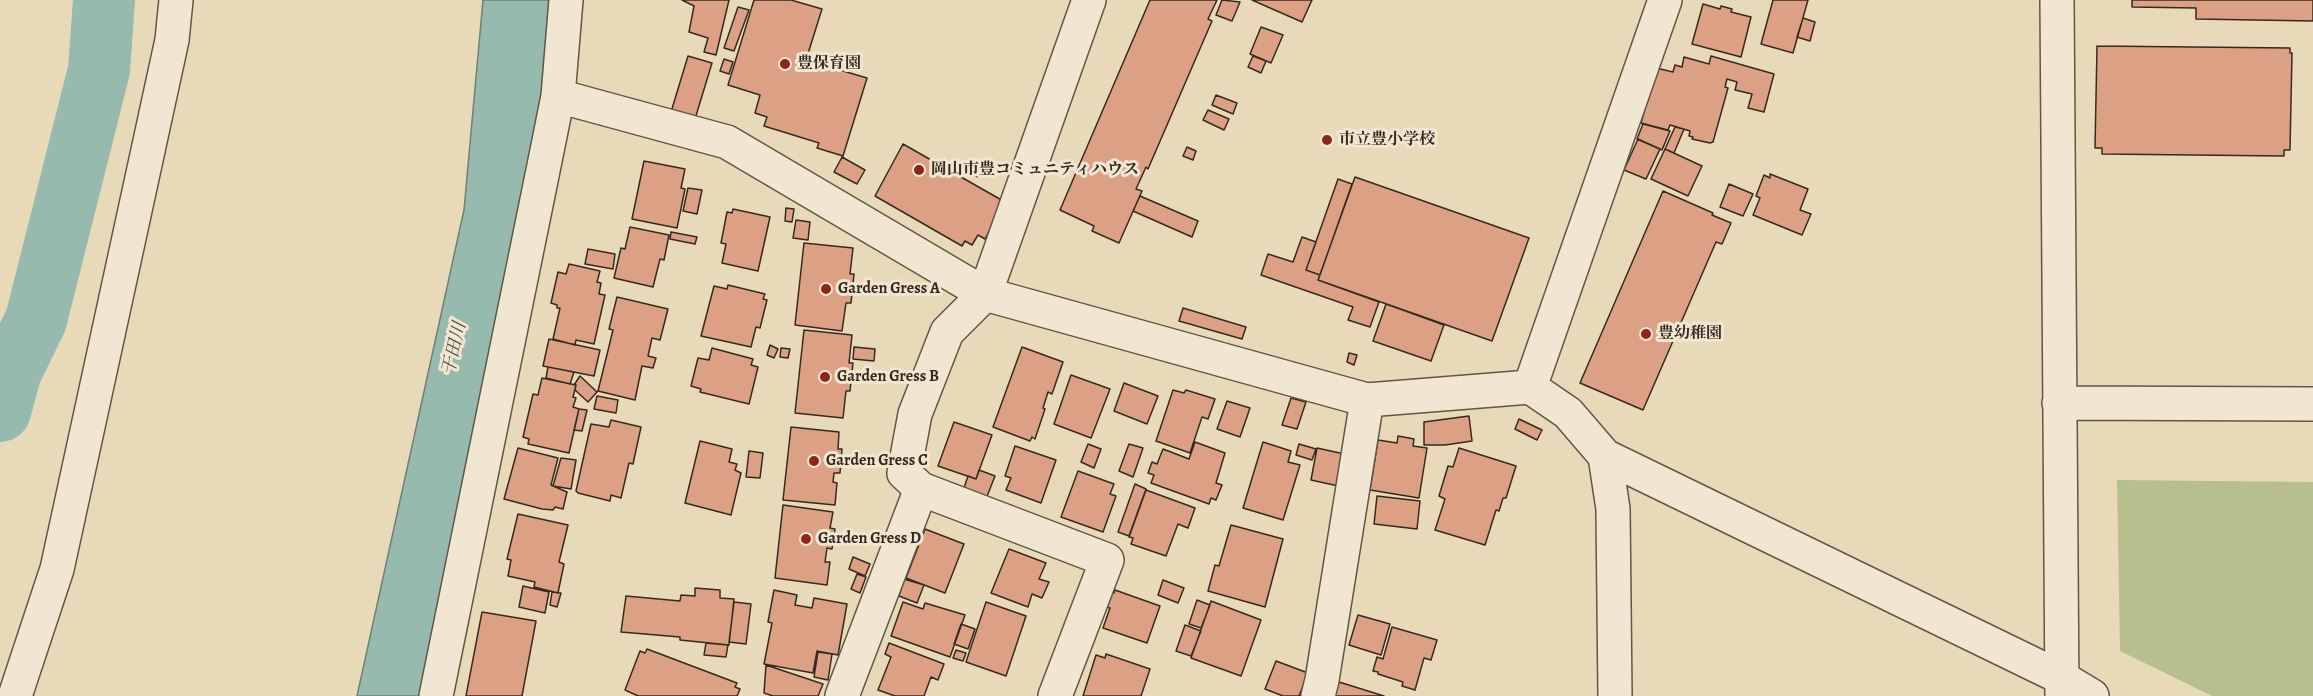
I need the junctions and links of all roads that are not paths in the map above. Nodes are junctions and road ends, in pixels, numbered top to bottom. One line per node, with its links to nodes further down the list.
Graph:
1 (176, 0): 15 (street)
2 (567, 0): 6 (street)
3 (1089, 0): 7 (street)
4 (1665, 0): 8 (street)
5 (2057, 0): 10 (street)
6 (558, 96): 7 (street); 16 (street)
7 (985, 294): 9 (street); 13 (street)
8 (1530, 387): 9 (street); 12 (street)
9 (1367, 400): 19 (street)
10 (2059, 403): 11 (street); 14 (street)
11 (2313, 404)
12 (1605, 456): 14 (street); 20 (street)
13 (921, 489): 17 (street); 18 (street)
14 (2062, 687): 21 (street)
15 (15, 696)
16 (436, 696)
17 (842, 696)
18 (1055, 696)
19 (1318, 696)
20 (1615, 696)
21 (2092, 696)

